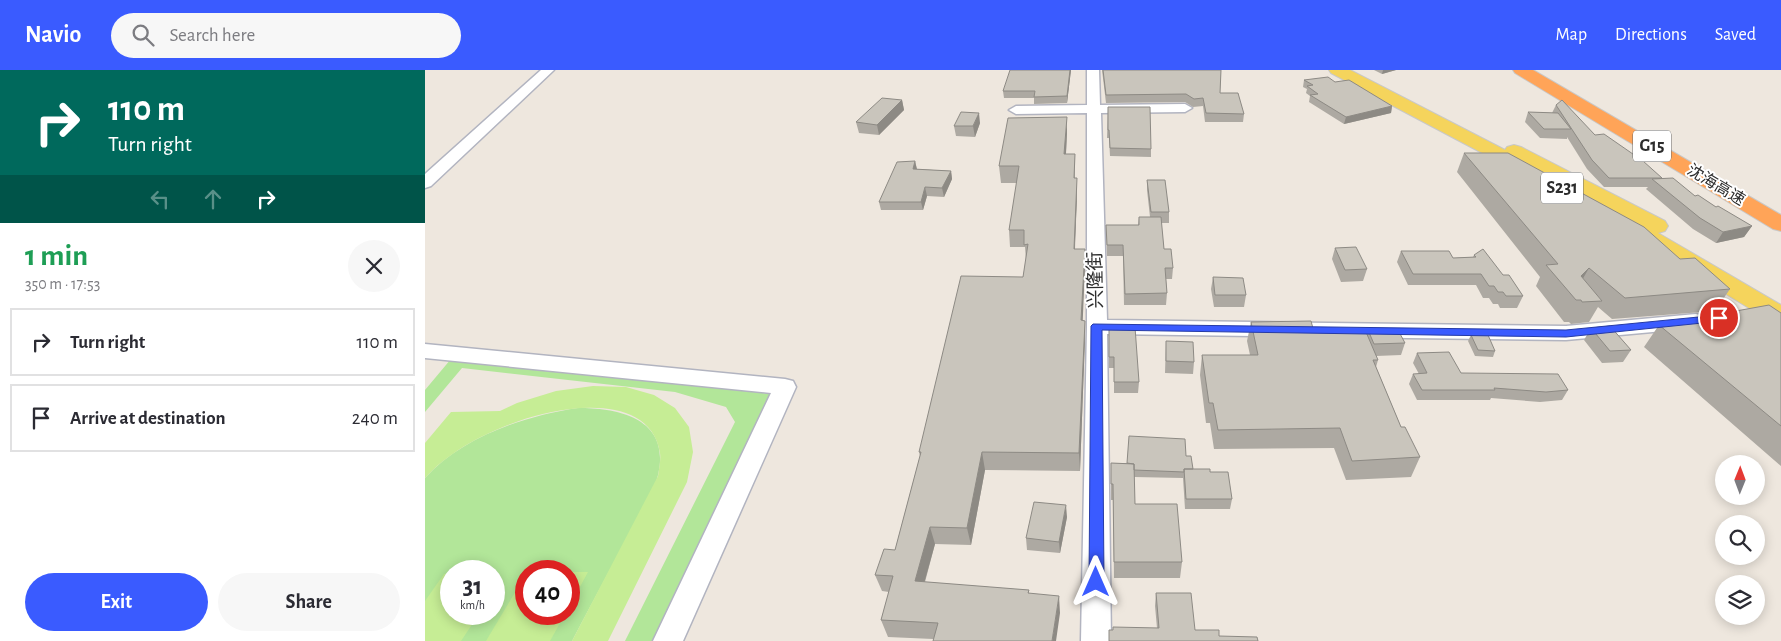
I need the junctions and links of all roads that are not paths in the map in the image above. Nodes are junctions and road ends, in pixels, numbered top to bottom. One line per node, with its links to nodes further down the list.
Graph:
1 (548, 70): 10 (street)
2 (1093, 70): 9 (street, 兴隆街)
3 (1337, 70): 13 (main road, S231)
4 (1355, 70): 13 (main road, S231)
5 (1521, 70): 12 (highway, 沈海高速 / G15)
6 (1545, 70): 11 (highway, 沈海高速 / G15)
7 (1185, 108): 9 (street)
8 (1016, 110): 9 (street)
9 (1094, 110): 16 (street, 兴隆街)
10 (425, 183)
11 (1781, 205)
12 (1781, 224)
13 (1779, 310): 14 (street)
14 (1747, 316)
15 (1719, 318): 16 (street)
16 (1097, 326): 19 (street, 兴隆街)
17 (425, 351): 18 (street)
18 (669, 641)
19 (1096, 641)

